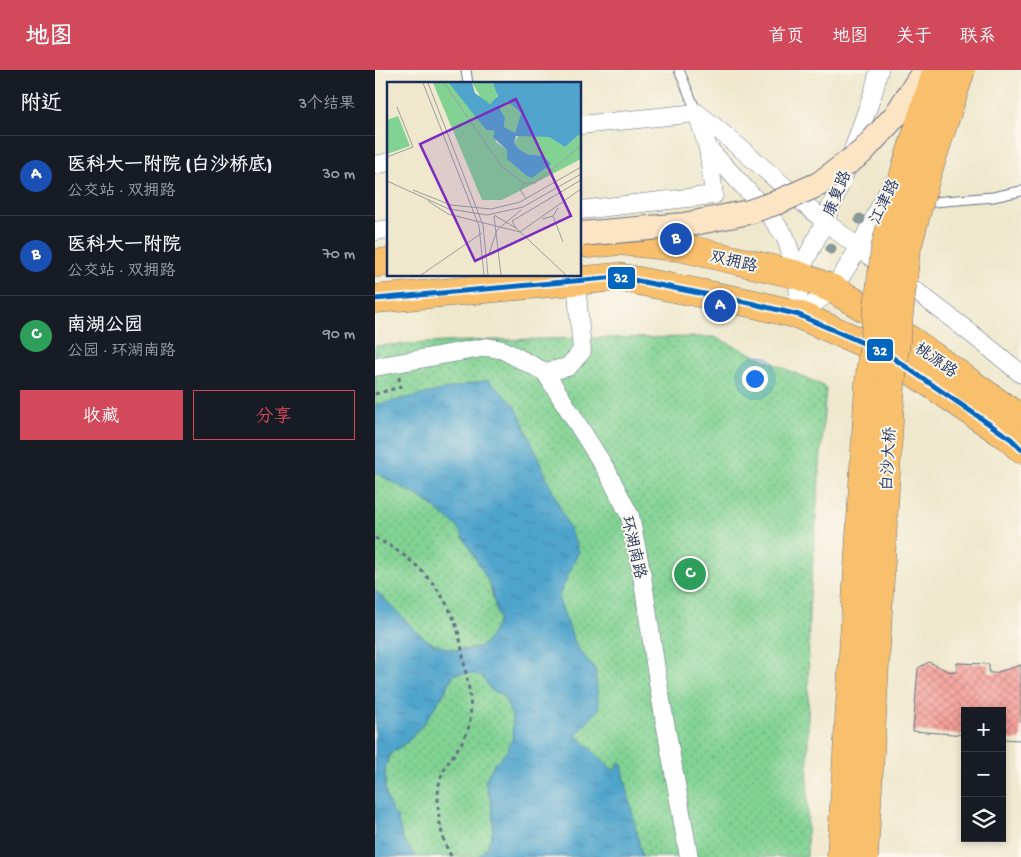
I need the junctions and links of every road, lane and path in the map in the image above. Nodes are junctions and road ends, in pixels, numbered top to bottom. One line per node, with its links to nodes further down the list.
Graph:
1 (679, 70): 7 (lane)
2 (879, 70): 14 (street, 康复路)
3 (925, 70): 15 (main road, bridge)
4 (937, 70): 34 (main road, 白沙大桥, bridge)
5 (945, 70): 11 (street, 江津路)
6 (961, 70): 35 (main road, 白沙大桥, bridge)
7 (697, 113): 8 (street); 9 (street); 14 (street)
8 (581, 125)
9 (708, 148): 12 (street); 19 (street)
10 (1021, 192): 11 (lane)
11 (882, 205): 18 (street, 江津路)
12 (581, 210)
13 (581, 217): 17 (street)
14 (825, 221): 18 (street); 19 (street, 康复路)
15 (581, 234)
16 (581, 245): 17 (main road, 双拥路)
17 (679, 248): 19 (main road, 双拥路)
18 (859, 248): 21 (street, 江津路); 27 (street)
19 (798, 275): 21 (main road, 桃源路); 23 (street, 康复路)
20 (575, 281): 22 (main road); 23 (main road); 26 (street)
21 (833, 289): 23 (street, 江津路); 29 (main road, 桃源路)
22 (375, 299)
23 (799, 315): 30 (main road, 桃源路)
24 (396, 363): 25 (street); 26 (street); 28 (path)
25 (375, 367)
26 (545, 372): 33 (street, 环湖南路)
27 (1021, 374)
28 (375, 394)
29 (1021, 419)
30 (1021, 449)
31 (375, 538): 32 (path)
32 (450, 855)
33 (689, 857)
34 (841, 857)
35 (864, 857)

